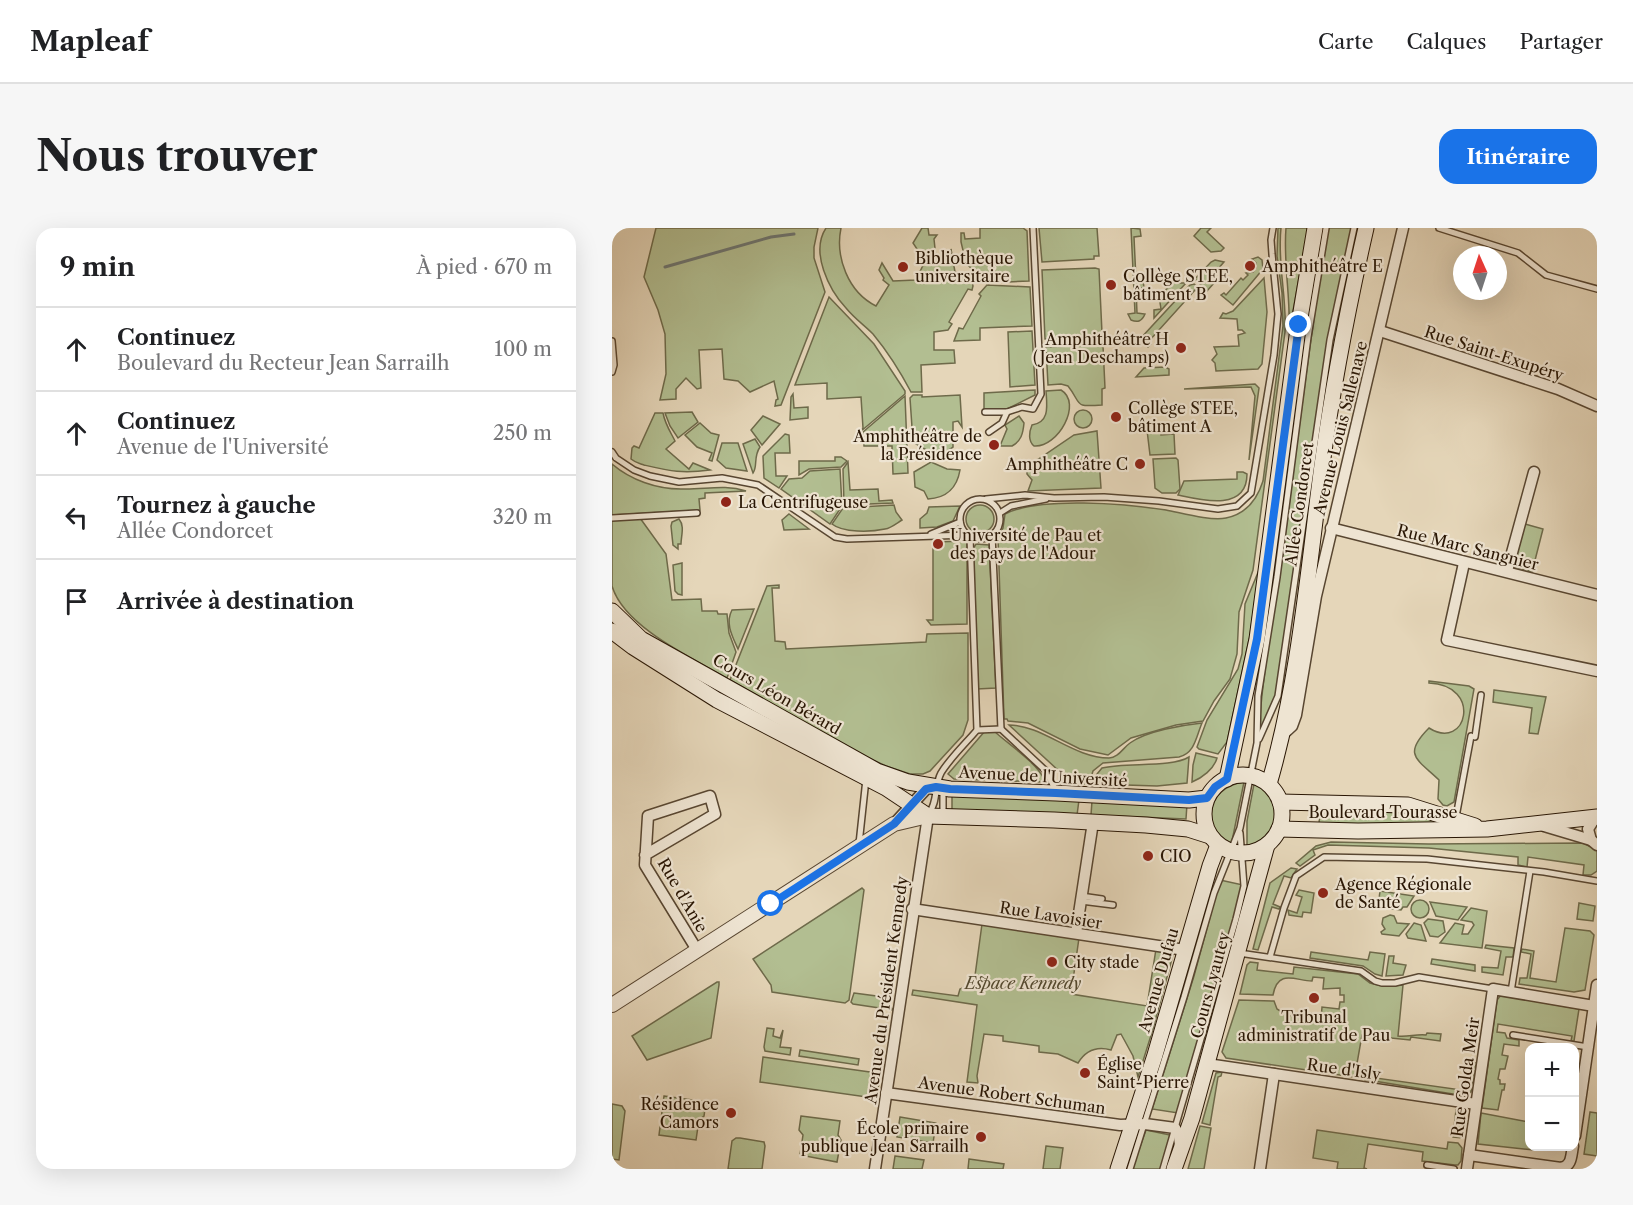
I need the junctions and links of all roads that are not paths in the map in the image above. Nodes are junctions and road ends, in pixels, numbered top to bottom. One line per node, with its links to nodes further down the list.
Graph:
1 (1033, 228): 15 (lane)
2 (1274, 228): 19 (lane)
3 (1315, 228): 42 (main road, Allée Condorcet)
4 (1326, 228): 39 (lane)
5 (1354, 228): 39 (lane)
6 (1366, 228): 38 (main road, Allée Condorcet)
7 (1403, 228): 10 (street, Avenue Louis Sallenave)
8 (1439, 228): 9 (lane)
9 (1597, 289)
10 (1380, 331): 13 (street, Rue Saint-Exupéry); 25 (street, Avenue Louis Sallenave)
11 (612, 341): 12 (lane)
12 (612, 372)
13 (1597, 406)
14 (985, 412): 15 (lane)
15 (1007, 412): 16 (lane)
16 (989, 432)
17 (612, 452): 26 (lane)
18 (1534, 472): 30 (street)
19 (1054, 498): 20 (lane); 22 (lane)
20 (987, 500): 22 (lane); 24 (lane)
21 (697, 513): 23 (lane)
22 (1000, 513): 27 (lane)
23 (612, 518)
24 (960, 522): 26 (lane); 28 (lane)
25 (1331, 528): 29 (street, Rue Marc Sangnier); 38 (street, Avenue Louis Sallenave)
26 (927, 535): 28 (lane)
27 (992, 535): 28 (lane); 37 (lane)
28 (969, 536): 36 (lane)
29 (1464, 562): 30 (street, Rue Marc Sangnier); 34 (street)
30 (1508, 571): 31 (street, Rue Marc Sangnier)
31 (1597, 595)
32 (612, 611): 44 (main road, Cours Léon Bérard)
33 (612, 631): 41 (main road, Cours Léon Bérard)
34 (1597, 672)
35 (1481, 694): 52 (lane)
36 (977, 729): 37 (lane); 44 (lane)
37 (1001, 729): 45 (lane)
38 (1281, 736): 43 (main road, Allée Condorcet)
39 (1257, 743): 40 (lane)
40 (1251, 776): 42 (main road); 43 (main road); 61 (lane)
41 (866, 777): 48 (main road, Cours Léon Bérard); 60 (lane)
42 (1227, 779): 46 (main road)
43 (1269, 784): 47 (main road)
44 (936, 787): 45 (main road, Avenue de l'Université); 48 (street, Avenue de l'Université); 49 (lane); 49 (lane)
45 (1056, 793): 46 (main road, Avenue de l'Université); 51 (main road)
46 (1207, 798): 61 (main road)
47 (1280, 802): 52 (main road, Boulevard Tourasse); 56 (main road)
48 (911, 806): 49 (main road, Cours Léon Bérard); 54 (street, Avenue de l'Université)
49 (935, 816): 51 (main road); 54 (street); 68 (street, Avenue du Président Kennedy)
50 (1596, 818): 55 (main road, Boulevard Tourasse); 58 (street)
51 (1054, 820): 53 (main road)
52 (1456, 820): 57 (main road, Boulevard Tourasse)
53 (1092, 822): 61 (main road); 65 (street)
54 (894, 824): 60 (street)
55 (1539, 825): 57 (main road, Boulevard Tourasse); 58 (street)
56 (1279, 829): 57 (main road, Boulevard Tourasse); 59 (main road)
57 (1487, 830)
58 (1594, 843)
59 (1267, 845): 61 (main road); 72 (main road, Cours Lyautey)
60 (858, 847): 70 (street)
61 (1225, 847): 71 (main road, Avenue Dufau); 86 (lane); 87 (lane)
62 (645, 855): 62 (street, Rue d'Anie); 70 (street, Rue d'Anie)
63 (1530, 871): 64 (lane); 73 (lane); 76 (lane)
64 (1597, 881)
65 (1081, 898): 66 (lane); 67 (lane); 69 (street)
66 (1102, 899)
67 (1113, 905)
68 (912, 909): 69 (street, Rue Lavoisier); 83 (street, Avenue du Président Kennedy)
69 (1076, 933): 71 (street, Rue Lavoisier)
70 (697, 950): 77 (street)
71 (1185, 950): 86 (main road, Avenue Dufau)
72 (1238, 952): 73 (lane); 81 (main road, Cours Lyautey)
73 (1270, 957): 75 (lane)
74 (1597, 985): 78 (street)
75 (1493, 989): 76 (street); 84 (street, Rue Golda Meir)
76 (1511, 992): 78 (street)
77 (612, 1005)
78 (1594, 1005): 80 (street)
79 (1513, 1035): 80 (lane)
80 (1588, 1047): 85 (street)
81 (1207, 1064): 82 (street, Rue d'Isly); 89 (main road, Cours Lyautey)
82 (1274, 1074): 84 (street, Rue d'Isly); 97 (street)
83 (886, 1093): 86 (street, Avenue Robert Schuman); 92 (street, Avenue du Président Kennedy)
84 (1476, 1104): 90 (street, Rue Golda Meir)
85 (1579, 1105)
86 (1139, 1124): 87 (street); 93 (main road, Avenue Dufau); 94 (lane)
87 (1175, 1128): 89 (street); 95 (lane)
88 (1572, 1151): 90 (street)
89 (1180, 1152): 96 (main road, Cours Lyautey)
90 (1469, 1155): 99 (street, Rue Golda Meir)
91 (1427, 1165): 98 (lane)
92 (875, 1169)
93 (1118, 1169)
94 (1130, 1169)
95 (1163, 1169)
96 (1174, 1169)
97 (1260, 1169)
98 (1454, 1169)
99 (1467, 1169)

